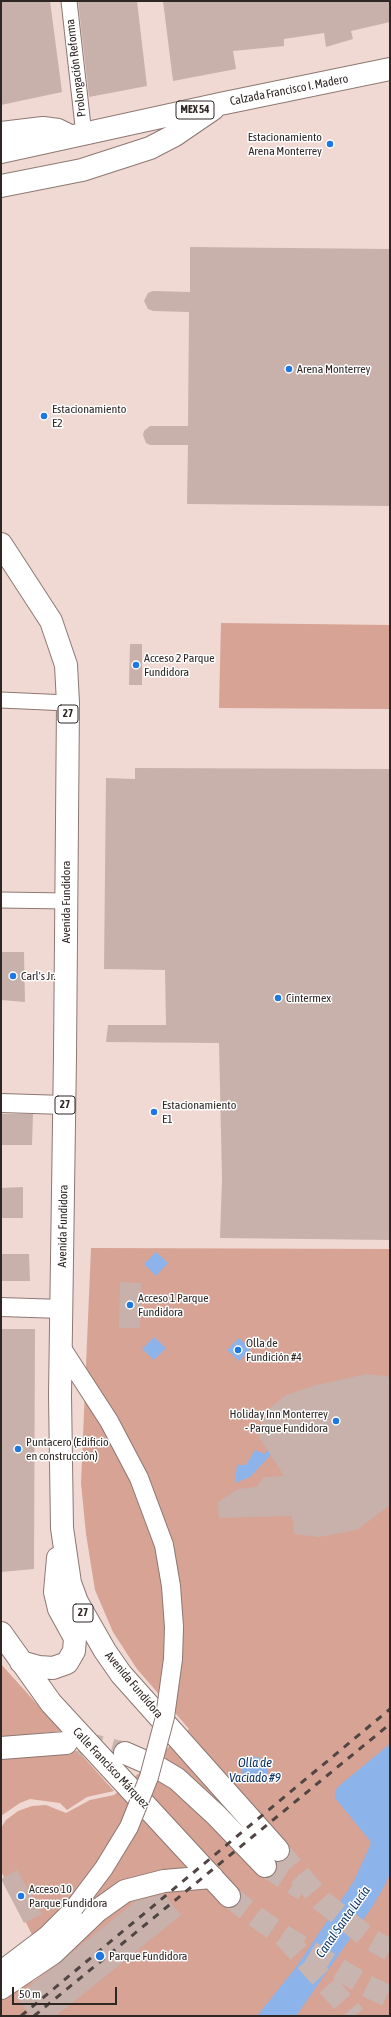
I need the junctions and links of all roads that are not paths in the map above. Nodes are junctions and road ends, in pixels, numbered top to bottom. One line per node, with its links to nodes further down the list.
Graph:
1 (68, 1): 5 (street, Prolongación Reforma)
2 (390, 69): 3 (main road, Calzada Francisco I. Madero / MEX 54)
3 (220, 104): 5 (main road, Calzada Francisco I. Madero / MEX 54); 7 (main road)
4 (1, 133): 5 (main road)
5 (79, 136): 6 (main road, Calzada Francisco I. Madero / MEX 54)
6 (1, 152)
7 (1, 186)
8 (1, 544): 10 (main road, Avenida Fundidora / 27)
9 (1, 700): 10 (street)
10 (68, 703): 12 (main road, Avenida Fundidora / 27)
11 (1, 900): 12 (street)
12 (66, 901): 14 (main road, Avenida Fundidora / 27)
13 (1, 1103): 14 (street)
14 (65, 1105): 16 (main road, Avenida Fundidora / 27)
15 (1, 1307): 16 (street)
16 (62, 1309): 17 (main road, Avenida Fundidora / 27)
17 (61, 1347): 18 (main road, Avenida Fundidora / 27); 28 (street, bridge)
18 (62, 1528): 21 (main road); 25 (main road, Avenida Fundidora / 27)
19 (1, 1633): 21 (main road, Calle Francisco Márquez)
20 (1, 1651): 22 (street)
21 (20, 1662): 22 (main road, Calle Francisco Márquez)
22 (51, 1703): 26 (main road, Calle Francisco Márquez)
23 (66, 1743): 24 (main road)
24 (1, 1748)
25 (125, 1753)
26 (212, 1877): 27 (main road, Calle Francisco Márquez); 29 (main road)
27 (229, 1896)
28 (1, 1970)
29 (1, 1988)

